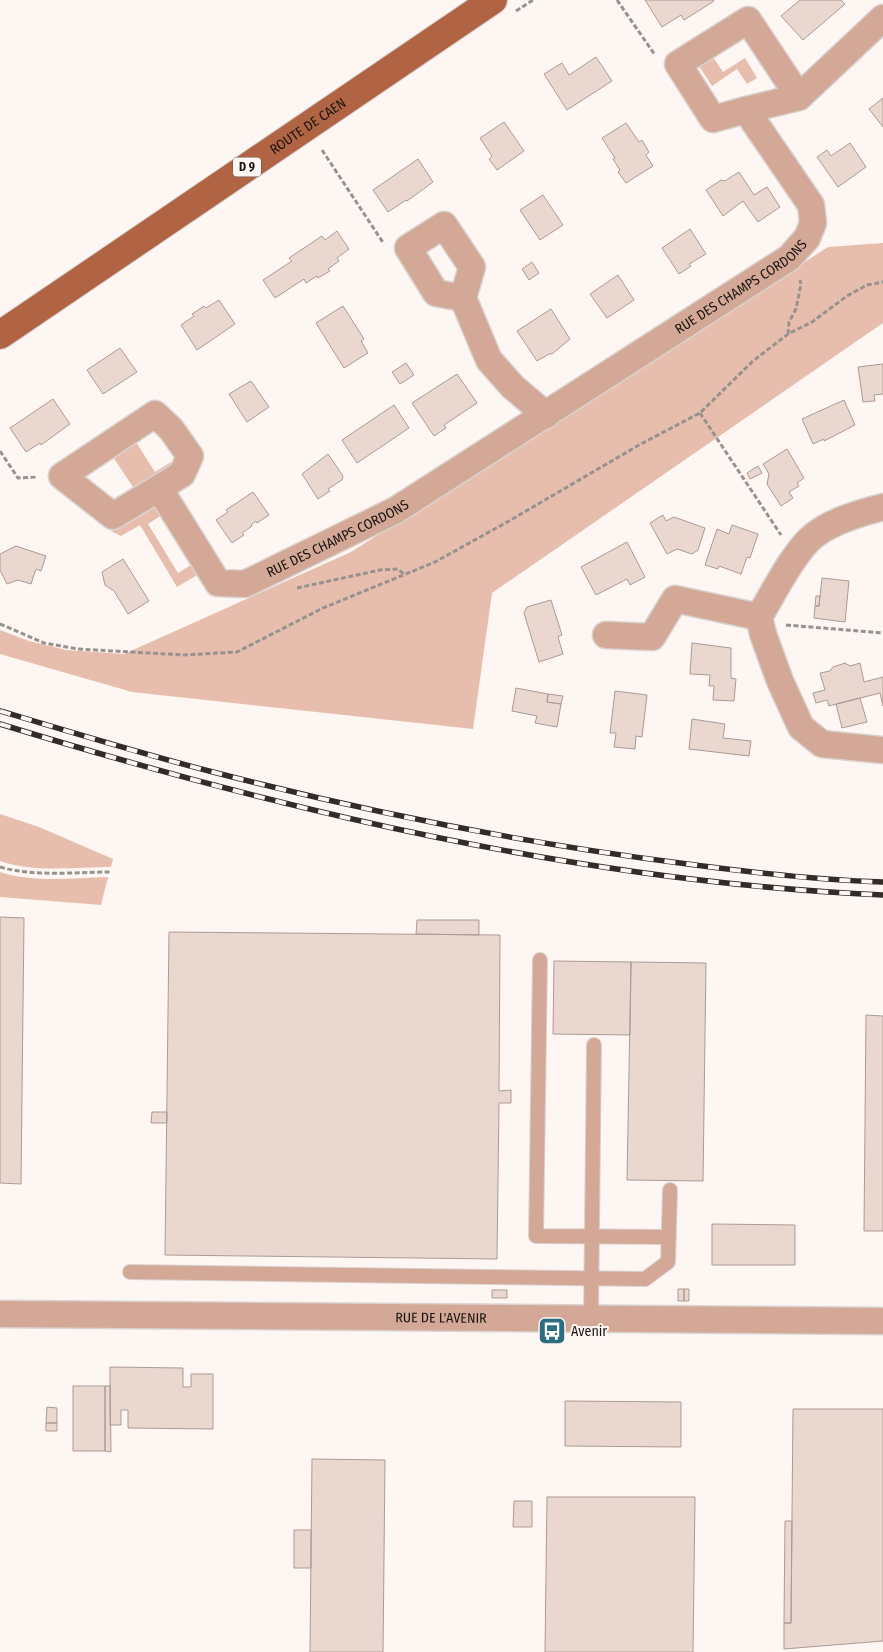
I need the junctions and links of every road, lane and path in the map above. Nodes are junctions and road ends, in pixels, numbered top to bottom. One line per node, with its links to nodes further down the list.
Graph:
1 (493, 0): 13 (main road, ROUTE DE CAEN / D 9)
2 (617, 0): 4 (path)
3 (883, 18): 5 (street)
4 (658, 59)
5 (799, 97): 6 (street); 6 (street)
6 (746, 110): 9 (street, RUE DES CHAMPS CORDONS)
7 (322, 150): 8 (path)
8 (408, 248): 11 (street); 11 (street)
9 (789, 258): 12 (path); 15 (street, RUE DES CHAMPS CORDONS)
10 (883, 282): 12 (path)
11 (463, 298): 15 (street)
12 (788, 334): 14 (path)
13 (0, 335)
14 (700, 413): 20 (path); 21 (path)
15 (546, 415): 18 (street, RUE DES CHAMPS CORDONS)
16 (0, 451): 17 (path)
17 (18, 478)
18 (159, 488): 18 (street)
19 (883, 506): 20 (street)
20 (810, 539): 23 (street)
21 (404, 574): 22 (path); 24 (path)
22 (297, 588)
23 (760, 617): 25 (path); 26 (street); 27 (street)
24 (0, 624)
25 (883, 633)
26 (606, 635)
27 (883, 750)
28 (0, 867): 29 (path)
29 (110, 872)
30 (540, 960): 33 (lane)
31 (594, 1046): 33 (lane)
32 (670, 1190): 34 (lane)
33 (592, 1237): 34 (lane); 36 (lane)
34 (669, 1237): 36 (lane)
35 (130, 1272): 36 (lane)
36 (592, 1279): 38 (lane)
37 (0, 1314): 38 (street, RUE DE L'AVENIR)
38 (591, 1318): 39 (street, RUE DE L'AVENIR)
39 (883, 1321)

